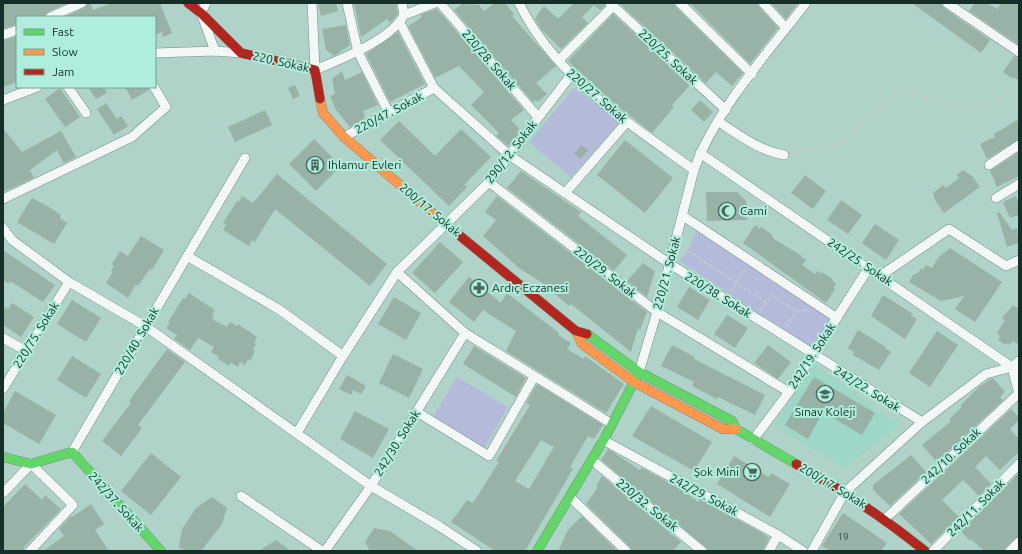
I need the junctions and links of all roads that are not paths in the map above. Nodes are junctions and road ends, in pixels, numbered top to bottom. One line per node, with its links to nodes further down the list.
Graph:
1 (82, 3): 16 (street)
2 (188, 3): 15 (street)
3 (206, 3): 15 (street)
4 (312, 3): 27 (street)
5 (347, 3): 22 (street)
6 (402, 3): 17 (street, 220/38. Sokak)
7 (435, 3): 17 (street, 220. Sokak)
8 (440, 3): 38 (street, 220/28. Sokak)
9 (519, 3): 26 (street, 220/27. Sokak)
10 (680, 3): 28 (street)
11 (763, 3): 18 (street)
12 (806, 3): 18 (street, 220/21. Sokak)
13 (947, 3): 23 (street)
14 (612, 5): 26 (street); 35 (street, 220/25. Sokak)
15 (201, 13): 21 (street); 25 (street)
16 (52, 16)
17 (402, 19): 22 (street, 220. Sokak); 33 (street, 220/38. Sokak)
18 (786, 28): 28 (street, 220/21. Sokak)
19 (16, 30): 20 (street)
20 (3, 35)
21 (215, 51): 24 (street, 220. Sokak); 25 (street, 220. Sokak)
22 (358, 52): 27 (street, 220. Sokak); 37 (street)
23 (1019, 52)
24 (156, 53)
25 (241, 53): 27 (street, 220. Sokak)
26 (559, 60): 29 (street, 220/27. Sokak)
27 (315, 70): 41 (street, 200/17. Sokak)
28 (752, 74): 35 (street, 220/21. Sokak)
29 (571, 75): 38 (street, 290/12. Sokak); 39 (street, 220/27. Sokak)
30 (34, 88): 34 (street)
31 (69, 88): 36 (street)
32 (155, 88): 53 (street)
33 (434, 88): 37 (street, 220/47. Sokak); 44 (street, 220/38. Sokak)
34 (3, 100)
35 (726, 110): 40 (street, 220/21. Sokak)
36 (86, 112)
37 (389, 113): 41 (street, 220/47. Sokak)
38 (538, 117): 44 (street, 290/12. Sokak)
39 (627, 122): 48 (street, 220/27. Sokak); 51 (street)
40 (719, 122): 43 (street, 220/21. Sokak); 45 (street)
41 (344, 137): 55 (street, 200/17. Sokak)
42 (1019, 145): 47 (street)
43 (700, 153): 48 (street, 220/21. Sokak); 60 (street, 242/25. Sokak)
44 (509, 155): 49 (street, 290/12. Sokak); 51 (street, 220/38. Sokak)
45 (784, 156)
46 (245, 158): 57 (street, 220/40. Sokak)
47 (989, 165)
48 (694, 170): 54 (street, 220/21. Sokak)
49 (489, 182): 55 (street, 290/12. Sokak); 64 (street, 220/29. Sokak)
50 (1019, 184): 52 (street)
51 (565, 193): 59 (street, 220/38. Sokak)
52 (996, 198)
53 (3, 199)
54 (683, 216): 59 (street, 220/21. Sokak); 65 (street)
55 (447, 225): 61 (street, 290/12. Sokak); 67 (street, 200/17. Sokak)
56 (3, 228): 63 (street)
57 (187, 256): 66 (street, 220/40. Sokak); 72 (street)
58 (1019, 260): 62 (street)
59 (670, 264): 64 (street, 220/21. Sokak); 71 (street, 220/38. Sokak)
60 (868, 269): 62 (street, 242/25. Sokak); 65 (street, 242/19. Sokak)
61 (398, 272): 68 (street); 72 (street, 290/12. Sokak)
62 (880, 276): 73 (street, 242/25. Sokak)
63 (69, 282): 66 (street); 70 (street, 220/75. Sokak)
64 (657, 312): 74 (street, 220/21. Sokak); 79 (street, 220/29. Sokak)
65 (837, 318): 71 (street, 242/19. Sokak)
66 (145, 326): 85 (street); 88 (street, 220/40. Sokak)
67 (576, 331): 74 (street, 200/17. Sokak); 77 (street, 200/17. Sokak)
68 (465, 333): 75 (street); 81 (street, 242/30. Sokak)
69 (3, 338): 70 (street)
70 (26, 351): 76 (street, 220/75. Sokak)
71 (813, 355): 79 (street, 242/19. Sokak); 82 (street, 242/22. Sokak)
72 (343, 356): 85 (street, 290/12. Sokak)
73 (1017, 367): 80 (street); 82 (street)
74 (639, 372): 77 (street, 220/21. Sokak); 84 (street, 200/17. Sokak)
75 (534, 377): 81 (street); 83 (street)
76 (6, 379): 78 (street, 220/75. Sokak)
77 (634, 382): 83 (street, 220/21. Sokak); 84 (street, 200/17. Sokak)
78 (3, 389)
79 (789, 392): 87 (street, 242/19. Sokak)
80 (1019, 394): 98 (street, 242/10. Sokak)
81 (417, 412): 93 (street, 242/30. Sokak)
82 (922, 422): 94 (street)
83 (612, 424): 86 (street, 220/21. Sokak)
84 (736, 429): 87 (street, 200/17. Sokak)
85 (297, 433): 93 (street)
86 (603, 440): 90 (street, 220/21. Sokak); 99 (street, 242/29. Sokak)
87 (753, 440): 94 (street, 200/17. Sokak)
88 (72, 452): 91 (street); 102 (street, 242/37. Sokak)
89 (3, 457): 91 (street)
90 (592, 460): 97 (street, 220/21. Sokak); 107 (street, 220/32. Sokak)
91 (31, 464): 95 (street); 101 (street)
92 (1019, 464): 112 (street, 242/11. Sokak)
93 (370, 486): 103 (street, 242/30. Sokak); 104 (street)
94 (845, 492): 98 (street, 200/17. Sokak); 110 (street)
95 (3, 493)
96 (241, 496): 103 (street)
97 (570, 497): 105 (street, 220/21. Sokak); 106 (street)
98 (885, 519): 111 (street, 200/17. Sokak)
99 (778, 535): 108 (street); 109 (street, 242/29. Sokak)
100 (1019, 542): 113 (street)
101 (36, 549)
102 (161, 551)
103 (324, 551)
104 (477, 551)
105 (537, 551)
106 (626, 551)
107 (702, 551)
108 (769, 551)
109 (803, 551)
110 (812, 551)
111 (925, 551)
112 (933, 551)
113 (1010, 551)

